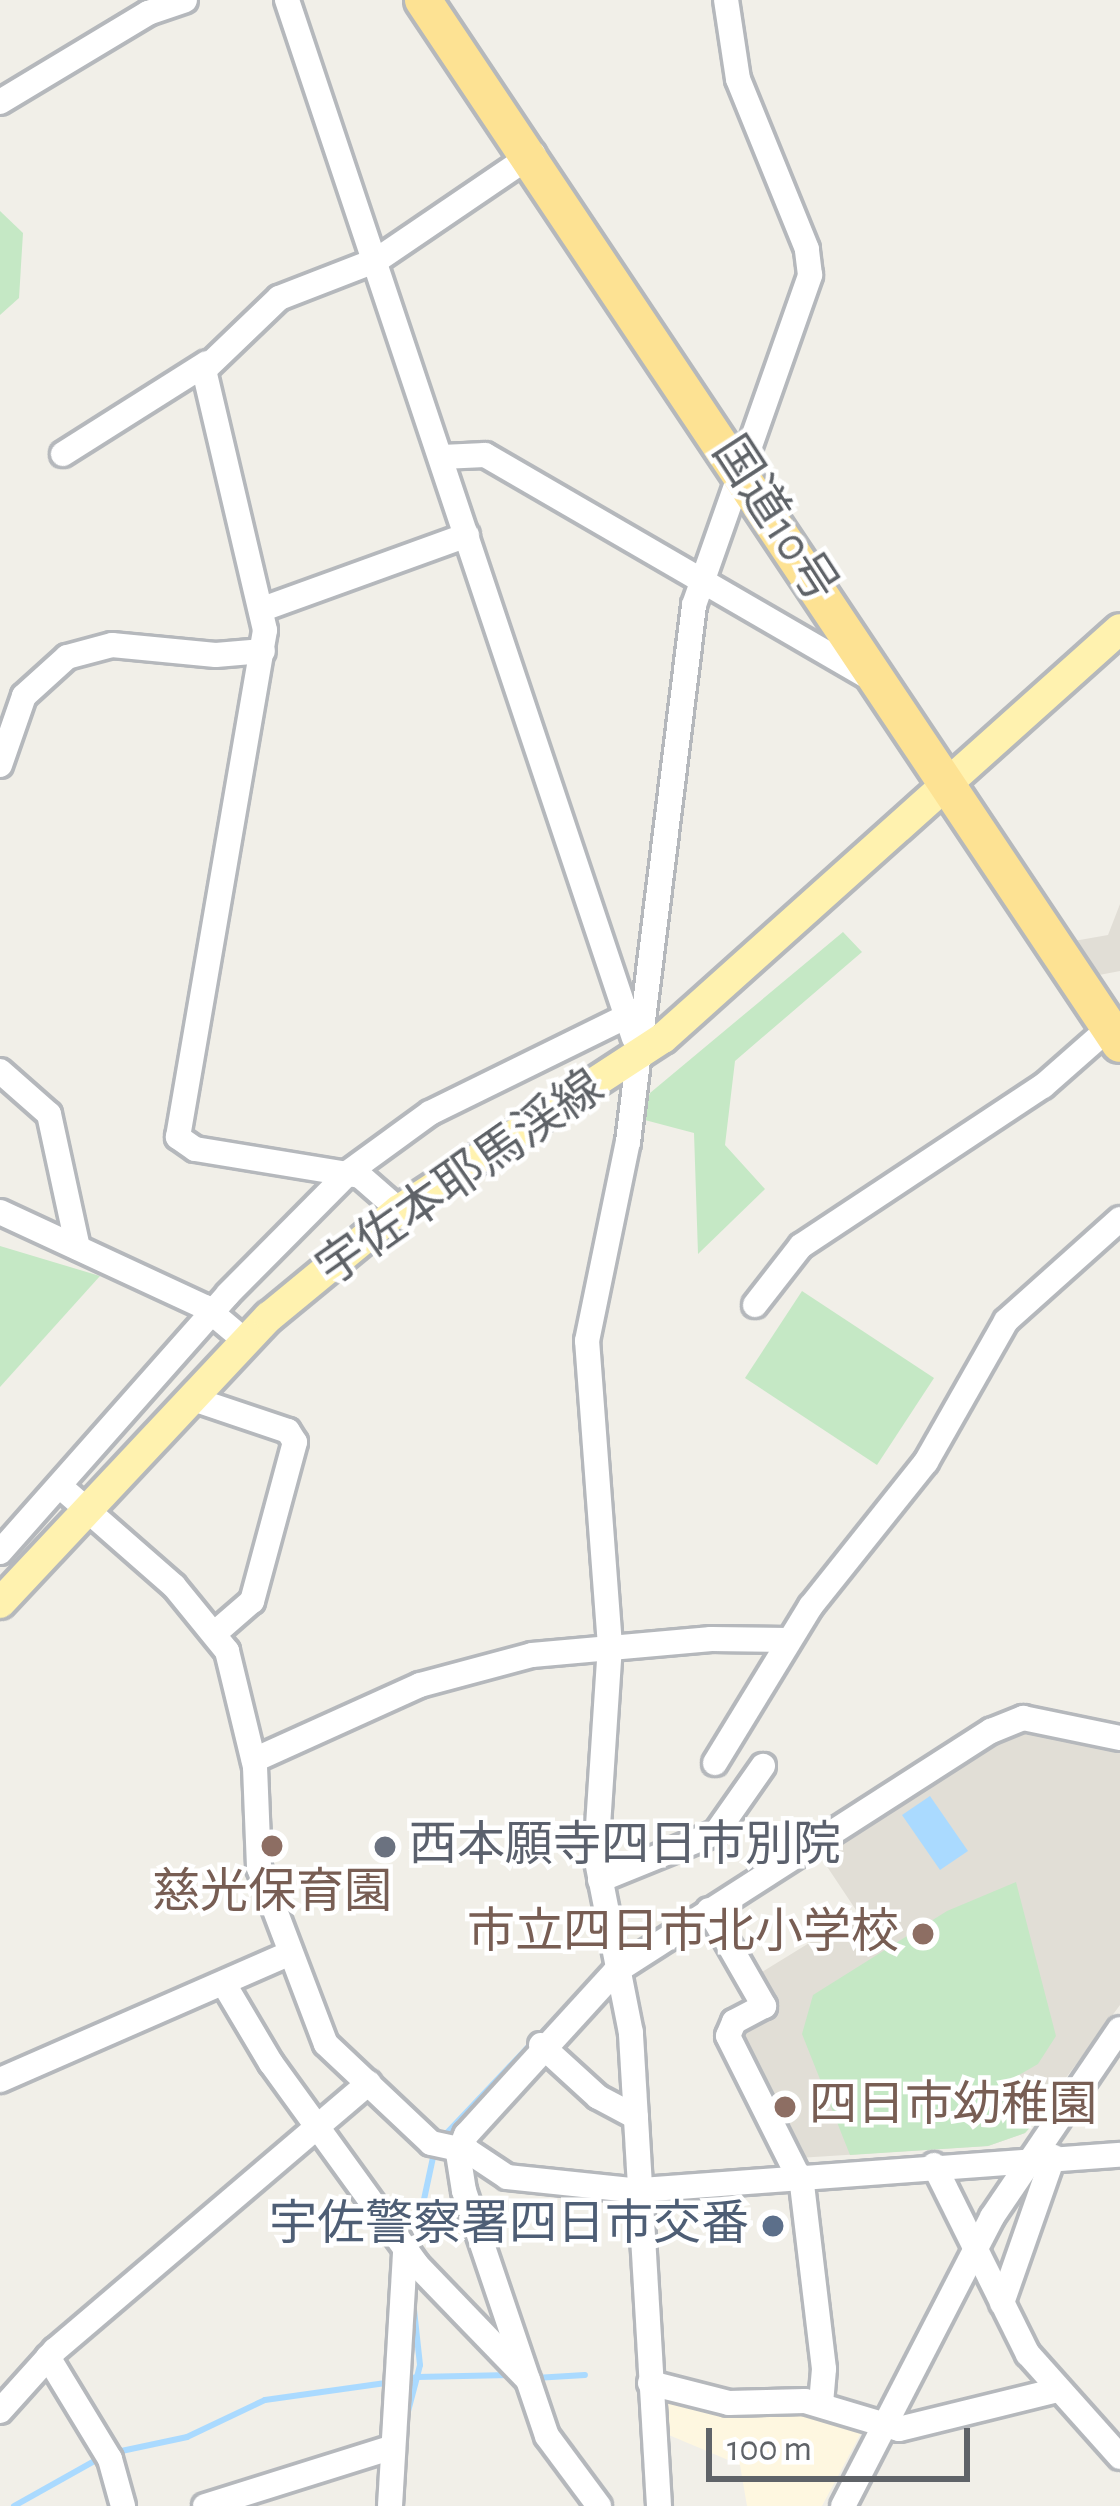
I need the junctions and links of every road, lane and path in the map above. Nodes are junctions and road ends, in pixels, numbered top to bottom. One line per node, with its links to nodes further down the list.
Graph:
1 (185, 0): 5 (street)
2 (287, 0): 7 (street)
3 (423, 0): 6 (highway, 国道10号)
4 (726, 0): 11 (street)
5 (0, 102)
6 (533, 154): 7 (street); 11 (highway, 国道10号)
7 (376, 260): 8 (street); 10 (street)
8 (207, 363): 9 (street); 14 (street)
9 (64, 454)
10 (442, 457): 12 (street); 13 (street)
11 (739, 467): 13 (street); 17 (highway, 国道10号)
12 (467, 535): 14 (street); 20 (street)
13 (700, 584): 17 (street); 22 (street)
14 (263, 609): 16 (street)
15 (1120, 628): 19 (main road, 宇佐本耶馬渓線)
16 (263, 651): 18 (street); 24 (street)
17 (884, 686): 19 (highway, 国道10号)
18 (0, 765)
19 (950, 786): 21 (highway, 国道10号); 22 (main road, 宇佐本耶馬渓線)
20 (628, 1015): 22 (street); 24 (street)
21 (1114, 1036): 29 (street)
22 (637, 1058): 25 (main road, 宇佐本耶馬渓線); 39 (street)
23 (0, 1071): 28 (street)
24 (349, 1172): 25 (street); 30 (street)
25 (399, 1210): 31 (main road, 宇佐本耶馬渓線)
26 (0, 1212): 28 (street)
27 (1120, 1219): 38 (street)
28 (78, 1248): 30 (street)
29 (754, 1305)
30 (214, 1312): 31 (street); 33 (street)
31 (244, 1340): 32 (main road, 宇佐本耶馬渓線)
32 (190, 1398): 34 (main road, 宇佐本耶馬渓線); 37 (street)
33 (62, 1488): 34 (street); 35 (street)
34 (87, 1509): 36 (main road, 宇佐本耶馬渓線); 37 (street)
35 (0, 1552)
36 (0, 1603)
37 (215, 1634): 41 (street)
38 (789, 1640): 39 (street); 42 (street)
39 (610, 1646): 41 (street); 44 (street)
40 (1120, 1738): 45 (street)
41 (254, 1760): 46 (street)
42 (715, 1763)
43 (764, 1766): 44 (street)
44 (600, 1880): 47 (street)
45 (709, 1910): 47 (street); 59 (street)
46 (289, 1954): 48 (street); 52 (street)
47 (621, 1959): 50 (street); 53 (street)
48 (224, 1984): 51 (street); 54 (street)
49 (1120, 2029): 57 (street)
50 (541, 2045): 53 (street); 55 (street)
51 (0, 2080)
52 (369, 2083): 54 (street); 55 (street)
53 (636, 2117): 60 (street)
54 (316, 2124): 62 (street); 64 (street)
55 (459, 2151): 60 (street); 65 (street)
56 (1120, 2155): 57 (street)
57 (1041, 2157): 58 (street); 61 (street); 63 (street)
58 (934, 2164): 59 (street); 61 (street)
59 (800, 2176): 60 (street); 68 (street)
60 (640, 2191): 66 (street)
61 (975, 2248): 63 (street); 70 (street)
62 (406, 2250): 65 (street); 71 (street)
63 (1002, 2303): 67 (street)
64 (47, 2357): 69 (street); 73 (street)
65 (531, 2383): 76 (street)
66 (650, 2383): 68 (street); 77 (street)
67 (1058, 2390): 70 (street); 72 (street)
68 (821, 2405): 70 (street)
69 (0, 2411)
70 (885, 2427): 78 (street)
71 (390, 2448): 74 (street); 75 (street)
72 (1120, 2457)
73 (123, 2506)
74 (205, 2506)
75 (390, 2506)
76 (599, 2506)
77 (659, 2506)
78 (843, 2506)

